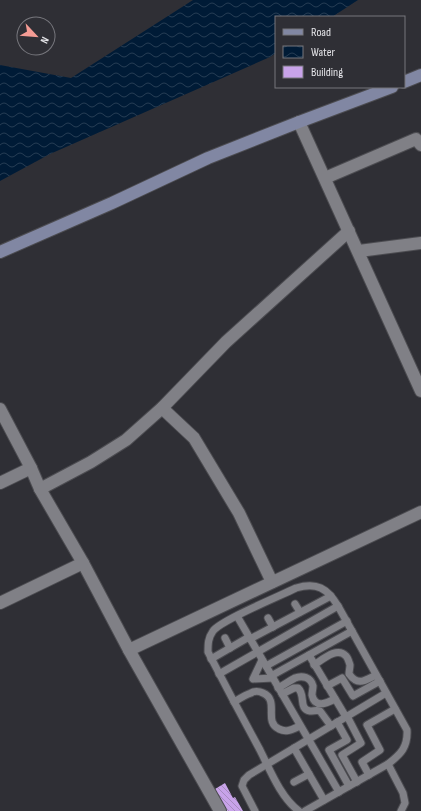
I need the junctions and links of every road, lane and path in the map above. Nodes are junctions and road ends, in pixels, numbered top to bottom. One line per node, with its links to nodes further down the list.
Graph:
1 (421, 75): 2 (street)
2 (405, 82)
3 (389, 88): 4 (street)
4 (299, 122): 6 (street); 9 (street)
5 (419, 142): 6 (street)
6 (325, 178): 7 (street)
7 (349, 231): 10 (street); 12 (street)
8 (421, 244): 10 (street)
9 (0, 252)
10 (358, 252): 11 (street)
11 (421, 391)
12 (162, 408): 16 (street); 19 (street)
13 (0, 409): 14 (street)
14 (31, 468): 15 (street); 16 (street)
15 (0, 483)
16 (40, 489): 18 (street)
17 (421, 512): 19 (street)
18 (83, 563): 21 (street); 33 (street)
19 (272, 582): 33 (street)
20 (331, 596): 23 (lane); 24 (lane); 25 (lane)
21 (0, 604)
22 (295, 604): 24 (lane)
23 (338, 606): 27 (lane); 34 (lane)
24 (300, 612): 28 (lane)
25 (237, 616): 31 (lane); 36 (lane)
26 (268, 618): 28 (lane)
27 (347, 621): 29 (lane); 37 (lane)
28 (273, 627): 31 (lane)
29 (352, 631): 35 (lane); 40 (lane)
30 (225, 638): 32 (lane)
31 (250, 638): 32 (lane); 34 (lane)
32 (230, 648): 36 (lane)
33 (129, 650): 63 (street)
34 (257, 651): 37 (lane); 39 (lane)
35 (309, 655): 38 (lane); 41 (lane)
36 (211, 659): 39 (lane)
37 (264, 663): 41 (lane); 41 (lane)
38 (314, 665): 40 (lane); 43 (lane)
39 (219, 674): 47 (lane)
40 (376, 674): 42 (lane)
41 (272, 677): 44 (lane)
42 (380, 681): 43 (lane); 45 (lane)
43 (327, 686): 46 (lane)
44 (280, 691): 46 (lane); 50 (lane); 51 (lane)
45 (386, 693): 48 (lane); 49 (lane)
46 (335, 699): 49 (lane)
47 (234, 702): 51 (lane); 54 (lane)
48 (394, 708): 55 (lane); 57 (lane)
49 (346, 717): 50 (lane); 59 (lane)
50 (334, 724): 52 (lane); 60 (lane)
51 (300, 726): 52 (lane)
52 (308, 739): 53 (lane); 61 (lane)
53 (294, 748): 54 (lane); 56 (lane)
54 (267, 764): 64 (lane); 65 (lane)
55 (388, 764): 57 (lane); 67 (lane)
56 (309, 774): 58 (lane); 62 (lane)
57 (369, 775): 59 (lane)
58 (294, 782)
59 (357, 782): 60 (lane)
60 (349, 786): 61 (lane)
61 (338, 792): 62 (lane)
62 (324, 800): 66 (lane)
63 (220, 811)
64 (255, 811)
65 (299, 811)
66 (305, 811)
67 (401, 811)

